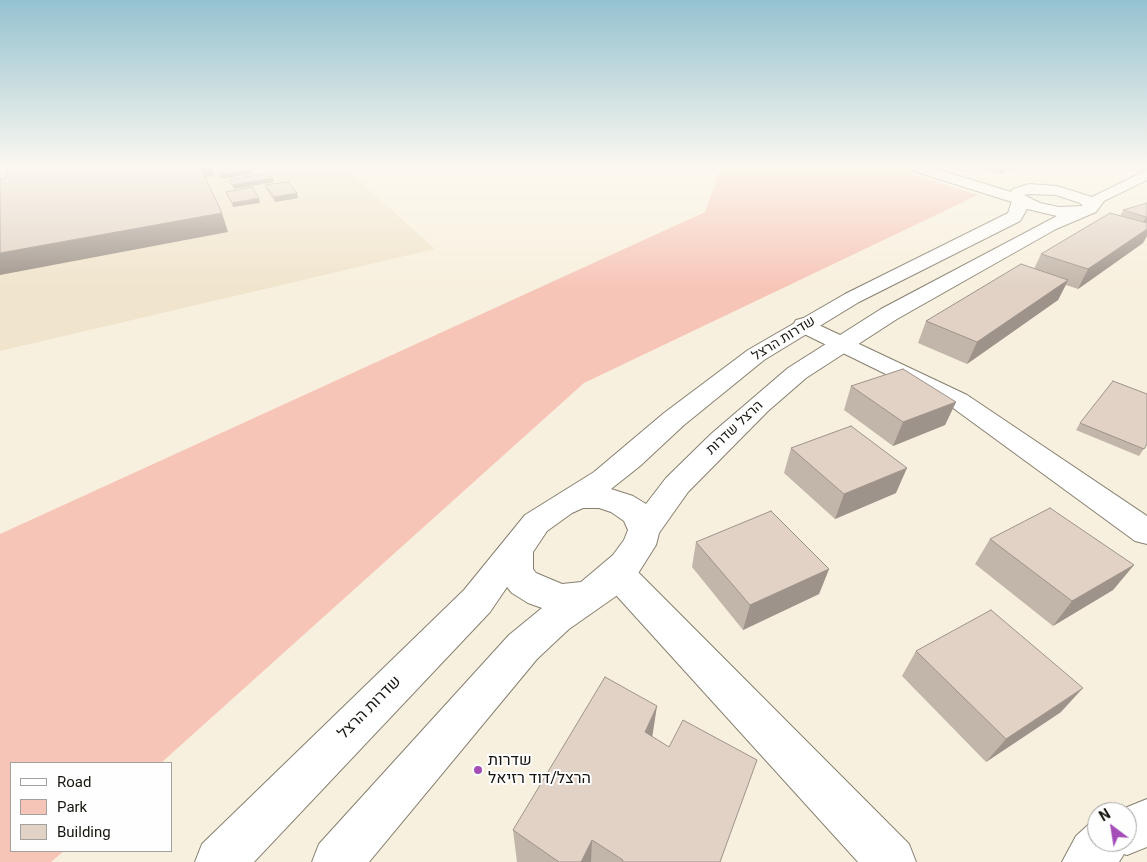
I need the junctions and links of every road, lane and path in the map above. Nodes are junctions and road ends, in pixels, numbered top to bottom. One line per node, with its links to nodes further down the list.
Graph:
1 (1019, 207): 6 (main road, שדרות הרצל)
2 (1043, 207): 5 (main road)
3 (1088, 207): 5 (main road)
4 (1089, 207): 5 (main road)
5 (1086, 210): 7 (main road)
6 (804, 325): 7 (main road); 8 (main road, שדרות הרצל)
7 (842, 342): 9 (main road, הרצל שדרות); 10 (main road)
8 (561, 505): 9 (main road); 11 (main road)
9 (644, 530): 12 (main road)
10 (1147, 532)
11 (516, 551): 12 (main road); 13 (main road, שדרות הרצל)
12 (601, 585): 14 (main road); 15 (main road)
13 (220, 862)
14 (337, 862)
15 (891, 862)

